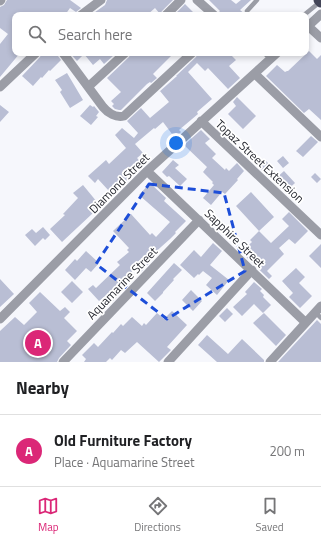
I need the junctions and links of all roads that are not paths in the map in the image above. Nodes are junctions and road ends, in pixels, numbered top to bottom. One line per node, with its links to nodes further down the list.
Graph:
1 (101, 0): 7 (street)
2 (181, 0): 8 (street)
3 (197, 0): 9 (street)
4 (257, 0): 6 (lane)
5 (320, 1): 10 (lane)
6 (247, 11)
7 (85, 12)
8 (169, 12)
9 (211, 12)
10 (307, 12)
11 (321, 14): 12 (street)
12 (309, 25)
13 (309, 29): 14 (street)
14 (321, 38)
15 (33, 56): 21 (street)
16 (65, 56): 22 (street)
17 (122, 56): 22 (street)
18 (189, 56): 22 (street)
19 (270, 56): 20 (street, Diamond Street)
20 (255, 74): 23 (street, Diamond Street); 24 (street)
21 (0, 87)
22 (88, 87)
23 (201, 122): 25 (street, Diamond Street); 27 (street, Topaz Street Extension)
24 (321, 137)
25 (147, 171): 26 (street, Sapphire Street); 30 (street, Diamond Street)
26 (199, 220): 28 (street, Sapphire Street); 32 (street, Aquamarine Street)
27 (321, 235)
28 (252, 270): 31 (street, Sapphire Street); 33 (street)
29 (319, 312): 31 (street)
30 (0, 319)
31 (305, 322): 34 (street)
32 (63, 362)
33 (168, 362)
34 (270, 362)

